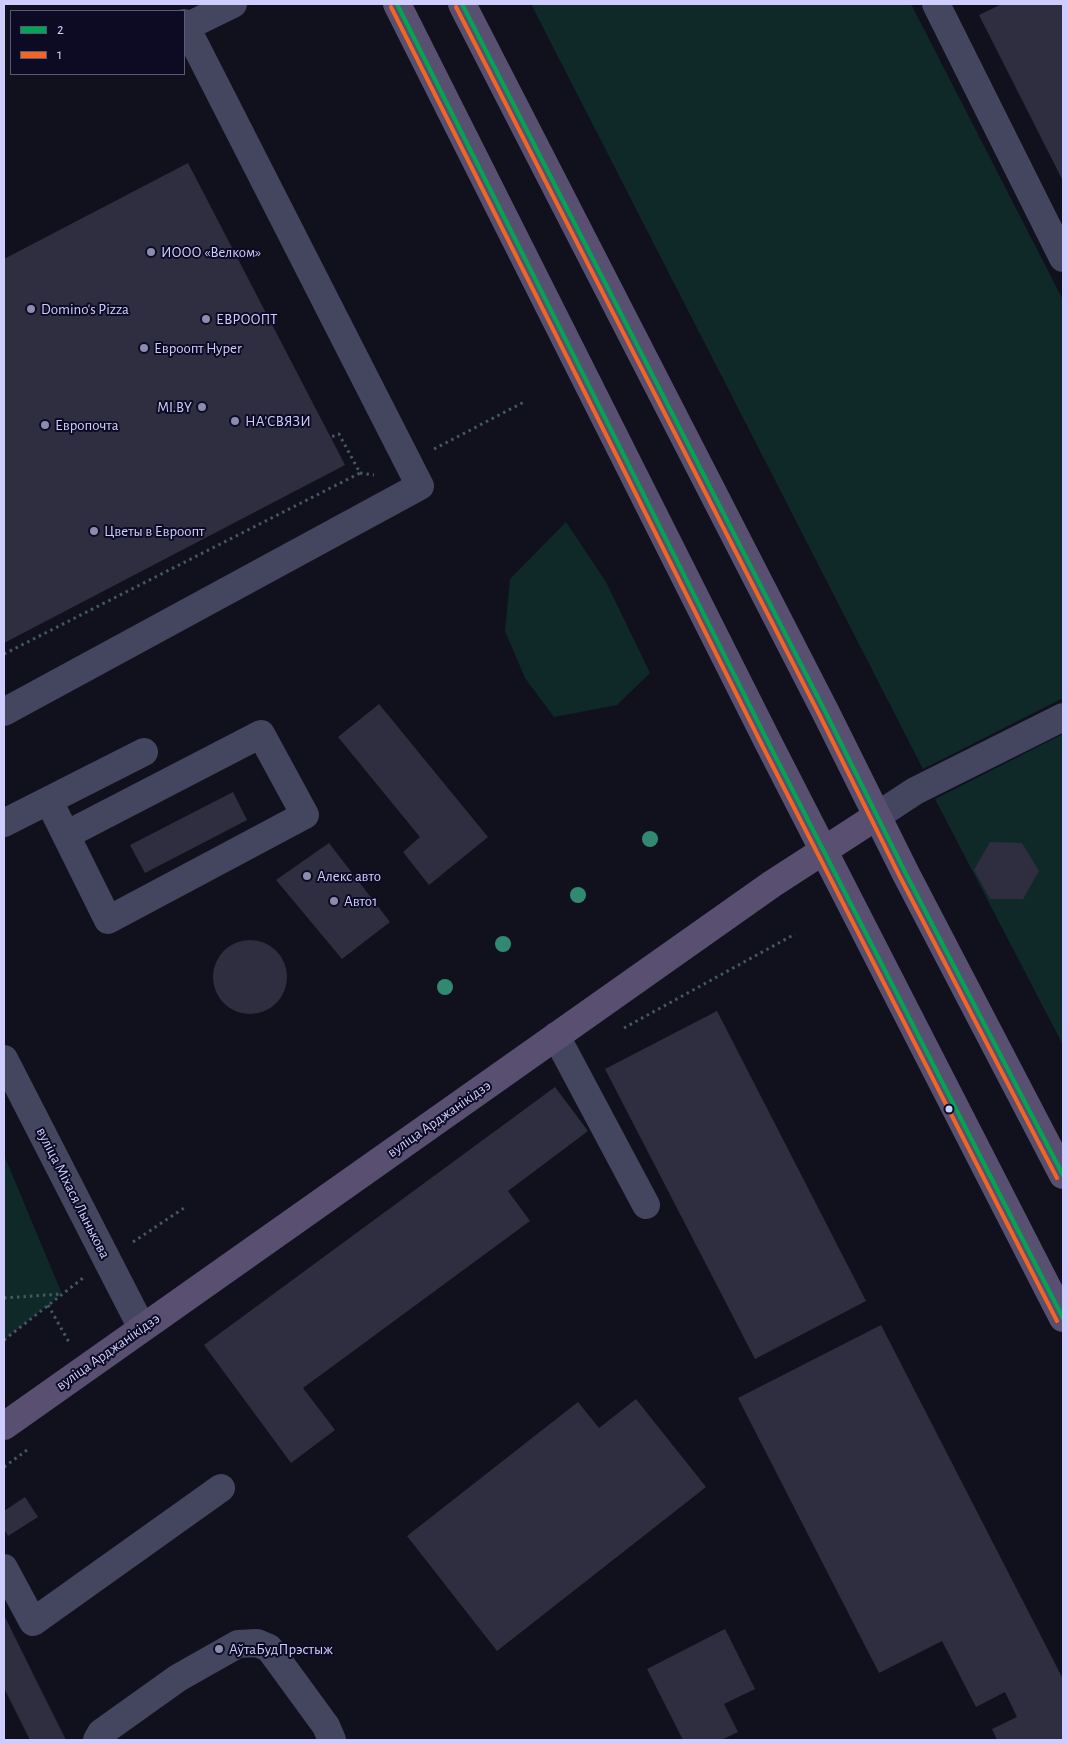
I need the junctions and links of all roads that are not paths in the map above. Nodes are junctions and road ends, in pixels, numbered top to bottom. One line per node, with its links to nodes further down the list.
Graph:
1 (233, 4): 5 (street)
2 (397, 4): 15 (main road)
3 (462, 4): 12 (main road)
4 (936, 4): 7 (street)
5 (185, 18)
6 (185, 27): 8 (street)
7 (1063, 258)
8 (4, 712)
9 (1063, 717): 12 (street)
10 (144, 752): 11 (street)
11 (49, 801): 13 (street); 14 (street)
12 (877, 816): 15 (main road, вуліца Арджанікідзэ); 18 (main road)
13 (4, 823)
14 (66, 835): 14 (street)
15 (824, 850): 16 (main road, вуліца Арджанікідзэ); 20 (main road)
16 (556, 1036): 19 (street); 21 (main road, вуліца Арджанікідзэ)
17 (4, 1058): 21 (street, вуліца Міхася Лынькова)
18 (1063, 1175)
19 (646, 1205)
20 (1063, 1318)
21 (142, 1328): 22 (main road, вуліца Арджанікідзэ)
22 (4, 1426)
23 (221, 1488): 24 (street)
24 (4, 1568)
25 (97, 1740): 26 (street)
26 (332, 1740)

